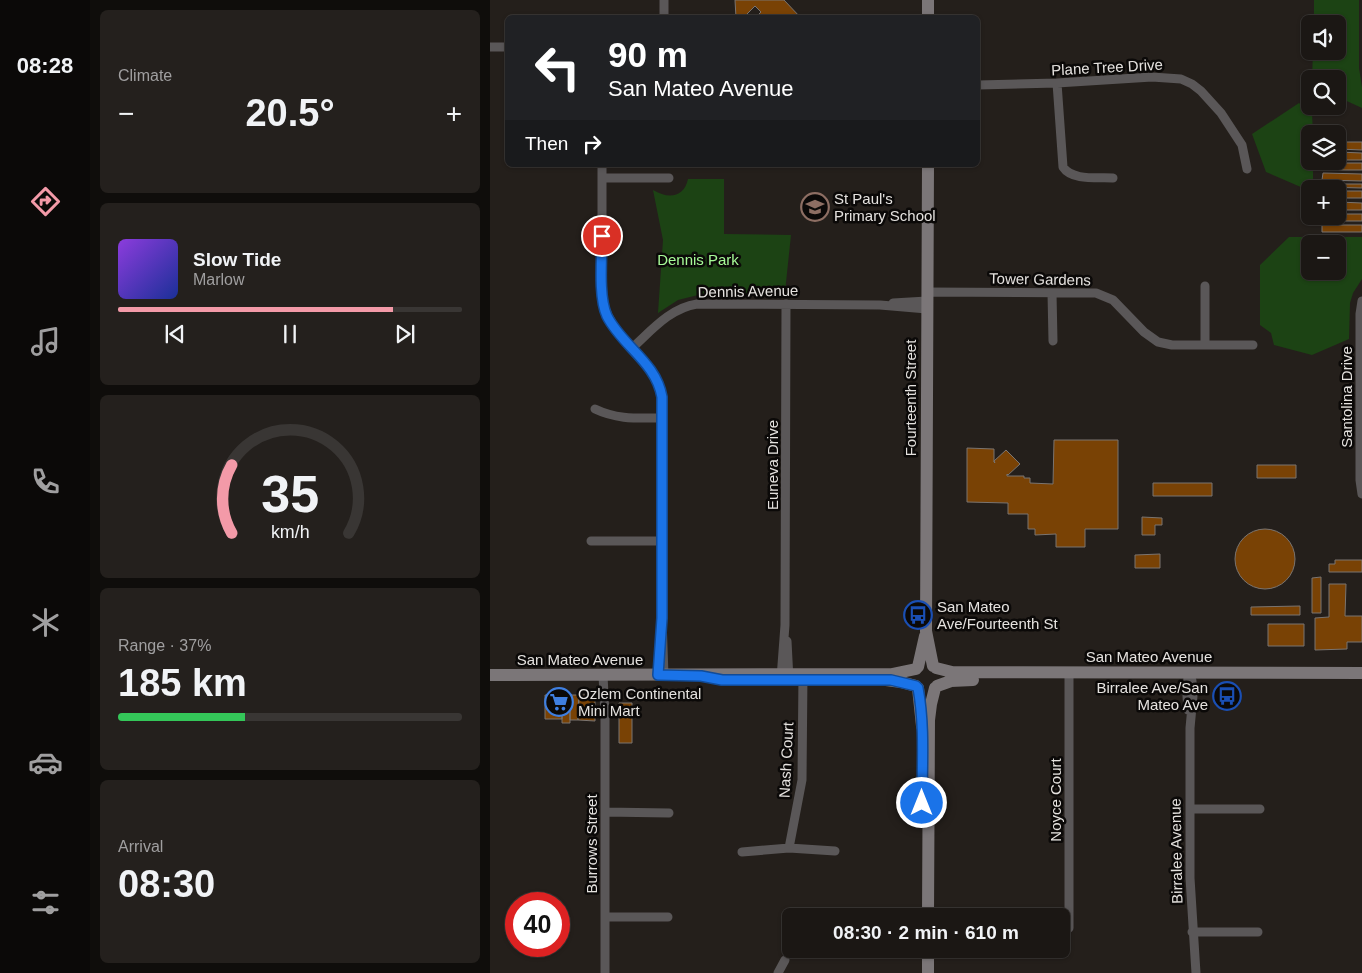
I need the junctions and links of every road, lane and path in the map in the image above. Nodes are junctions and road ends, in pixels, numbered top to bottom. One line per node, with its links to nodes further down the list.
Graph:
1 (664, 0): 3 (street)
2 (928, 0): 4 (street)
3 (664, 15)
4 (928, 15)
5 (490, 47): 6 (street)
6 (505, 47)
7 (1057, 83): 8 (street, Plane Tree Drive); 11 (street, Plane Tree Drive); 14 (street)
8 (980, 85)
9 (602, 167): 12 (street)
10 (928, 167): 17 (street, Fourteenth Street)
11 (1247, 169)
12 (602, 178): 13 (street); 23 (street)
13 (669, 178)
14 (1113, 178)
15 (1205, 286): 21 (street)
16 (1052, 293): 17 (street, Tower Gardens); 20 (street); 21 (street, Tower Gardens)
17 (927, 301): 19 (street, Dennis Avenue); 30 (street, Fourteenth Street)
18 (1362, 301): 25 (street, Santolina Drive)
19 (786, 304): 23 (street, Dennis Avenue); 38 (street, Euneva Drive)
20 (1053, 341)
21 (1205, 344): 22 (street, Tower Gardens)
22 (1253, 345)
23 (632, 348): 26 (street)
24 (595, 409): 26 (street)
25 (1361, 413): 27 (street, Santolina Drive)
26 (663, 418): 29 (street)
27 (1362, 494)
28 (591, 541): 29 (street)
29 (662, 541): 36 (street)
30 (926, 631): 31 (street, Fourteenth Street); 32 (street, Fourteenth Street)
31 (935, 667): 32 (street); 37 (street, San Mateo Avenue); 43 (street)
32 (917, 668): 39 (street, San Mateo Avenue); 42 (street)
33 (1362, 673): 40 (street, San Mateo Avenue)
34 (490, 675): 35 (street, San Mateo Avenue)
35 (606, 675): 36 (street, San Mateo Avenue); 46 (street, Burrows Street)
36 (661, 675): 38 (street, San Mateo Avenue)
37 (1069, 676): 40 (street, San Mateo Avenue); 43 (street, San Mateo Avenue); 53 (street, Noyce Court)
38 (785, 677): 39 (street, San Mateo Avenue)
39 (803, 677): 42 (street, San Mateo Avenue); 48 (street, Nash Court)
40 (1189, 678): 41 (street, San Mateo Avenue); 44 (street, Birralee Avenue)
41 (1362, 681)
42 (917, 687): 43 (street); 51 (street)
43 (936, 687): 52 (street)
44 (1190, 809): 45 (street); 56 (street, Birralee Avenue)
45 (1260, 809)
46 (605, 812): 47 (street); 54 (street, Burrows Street)
47 (669, 813)
48 (789, 848): 49 (street); 50 (street)
49 (835, 851)
50 (742, 852)
51 (921, 908)
52 (928, 908)
53 (1068, 908)
54 (605, 917): 55 (street); 61 (street, Burrows Street)
55 (668, 917)
56 (1192, 932): 57 (street); 65 (street, Birralee Avenue)
57 (1258, 932)
58 (921, 958): 63 (street)
59 (928, 958): 64 (street)
60 (785, 960): 62 (street)
61 (605, 973)
62 (778, 973)
63 (921, 973)
64 (928, 973)
65 (1196, 973)

